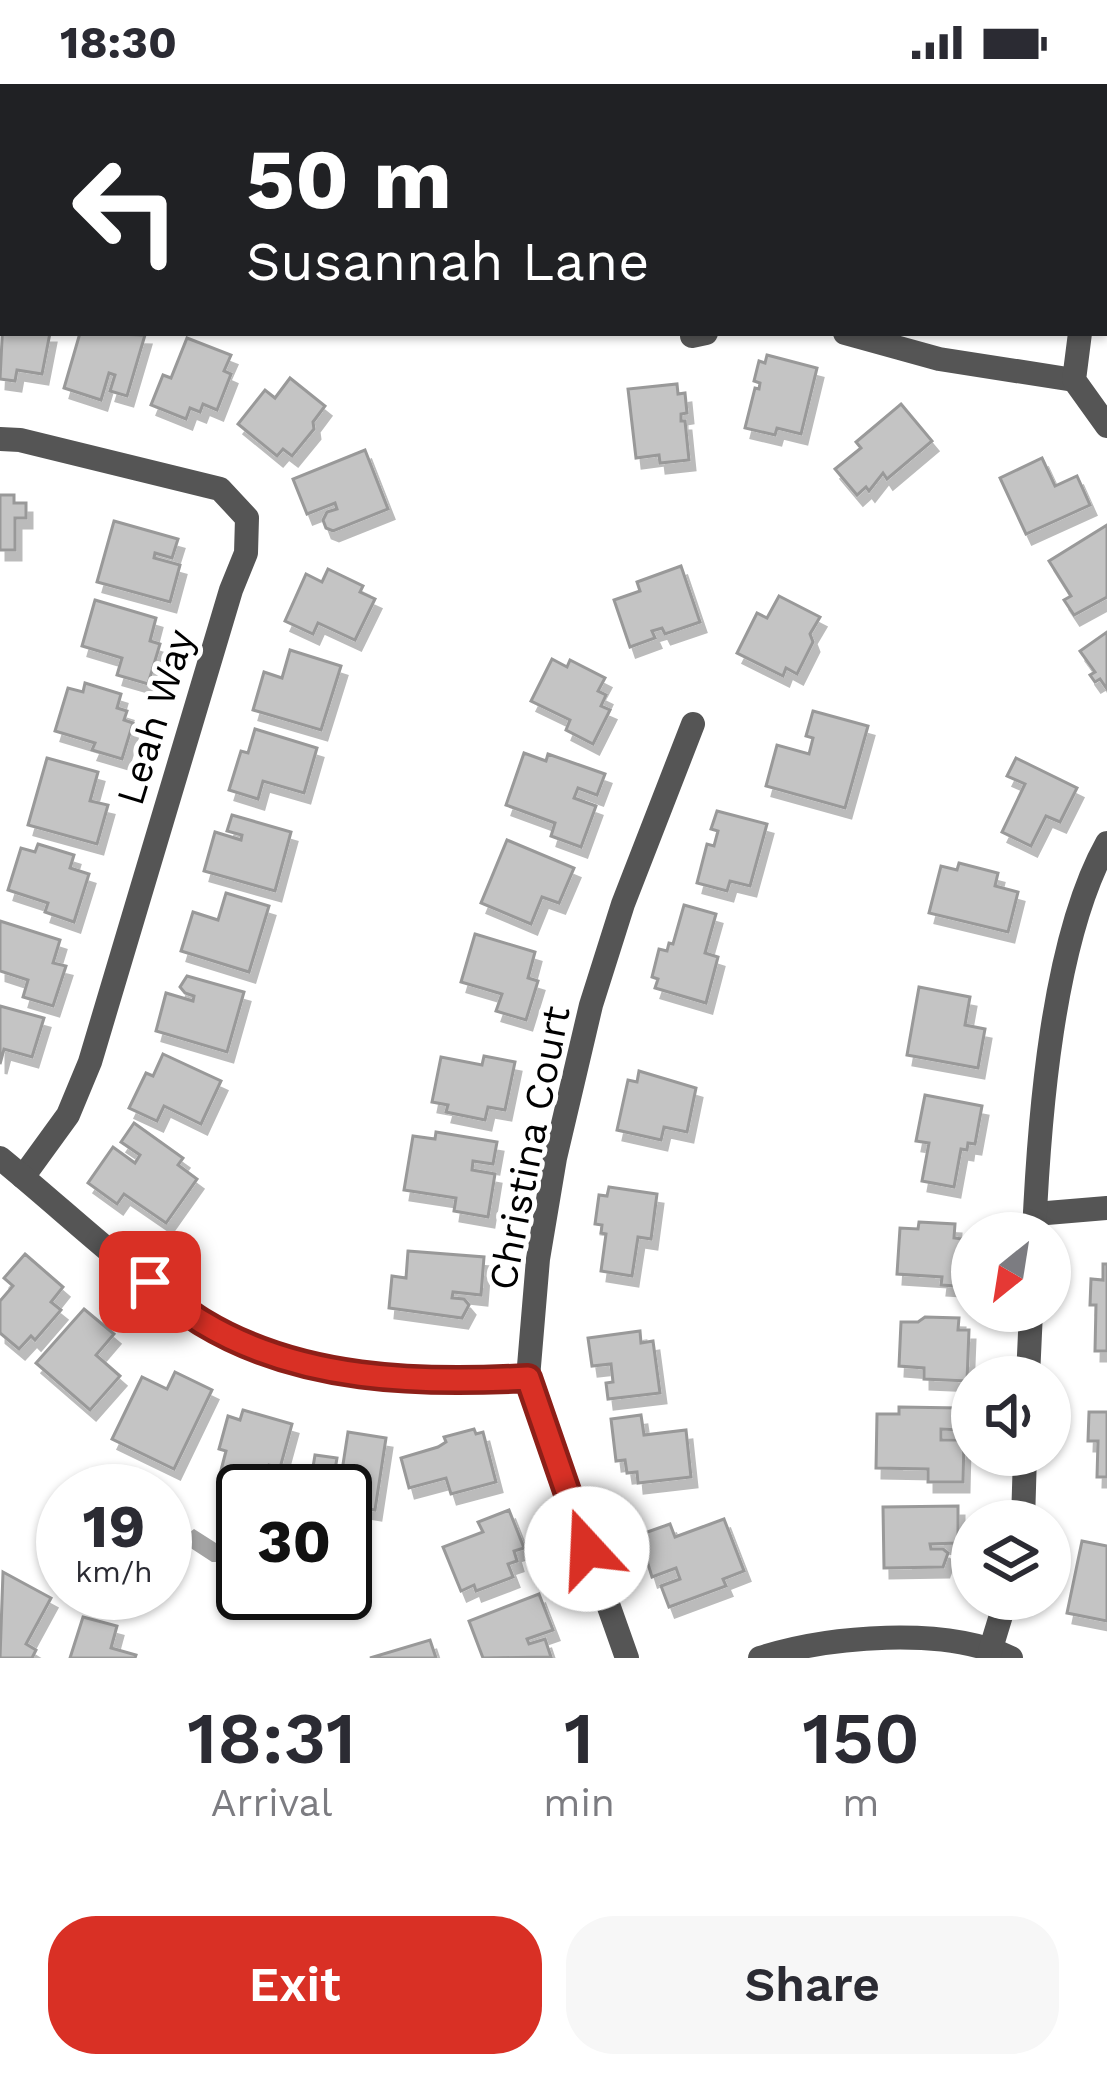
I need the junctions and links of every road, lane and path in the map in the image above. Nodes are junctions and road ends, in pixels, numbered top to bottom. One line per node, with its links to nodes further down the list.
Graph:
1 (856, 336): 3 (street)
2 (1079, 336): 3 (street)
3 (1074, 380): 4 (street)
4 (1107, 426)
5 (0, 439): 9 (street, Leah Way)
6 (693, 724): 13 (street, Christina Court)
7 (1107, 843): 11 (street)
8 (0, 1158): 9 (street)
9 (23, 1177): 13 (street)
10 (1107, 1208): 12 (street)
11 (1036, 1212)
12 (1071, 1216)
13 (528, 1378): 16 (street, Christina Court)
14 (1002, 1620): 15 (street)
15 (996, 1655): 17 (street)
16 (627, 1658)
17 (760, 1658)

